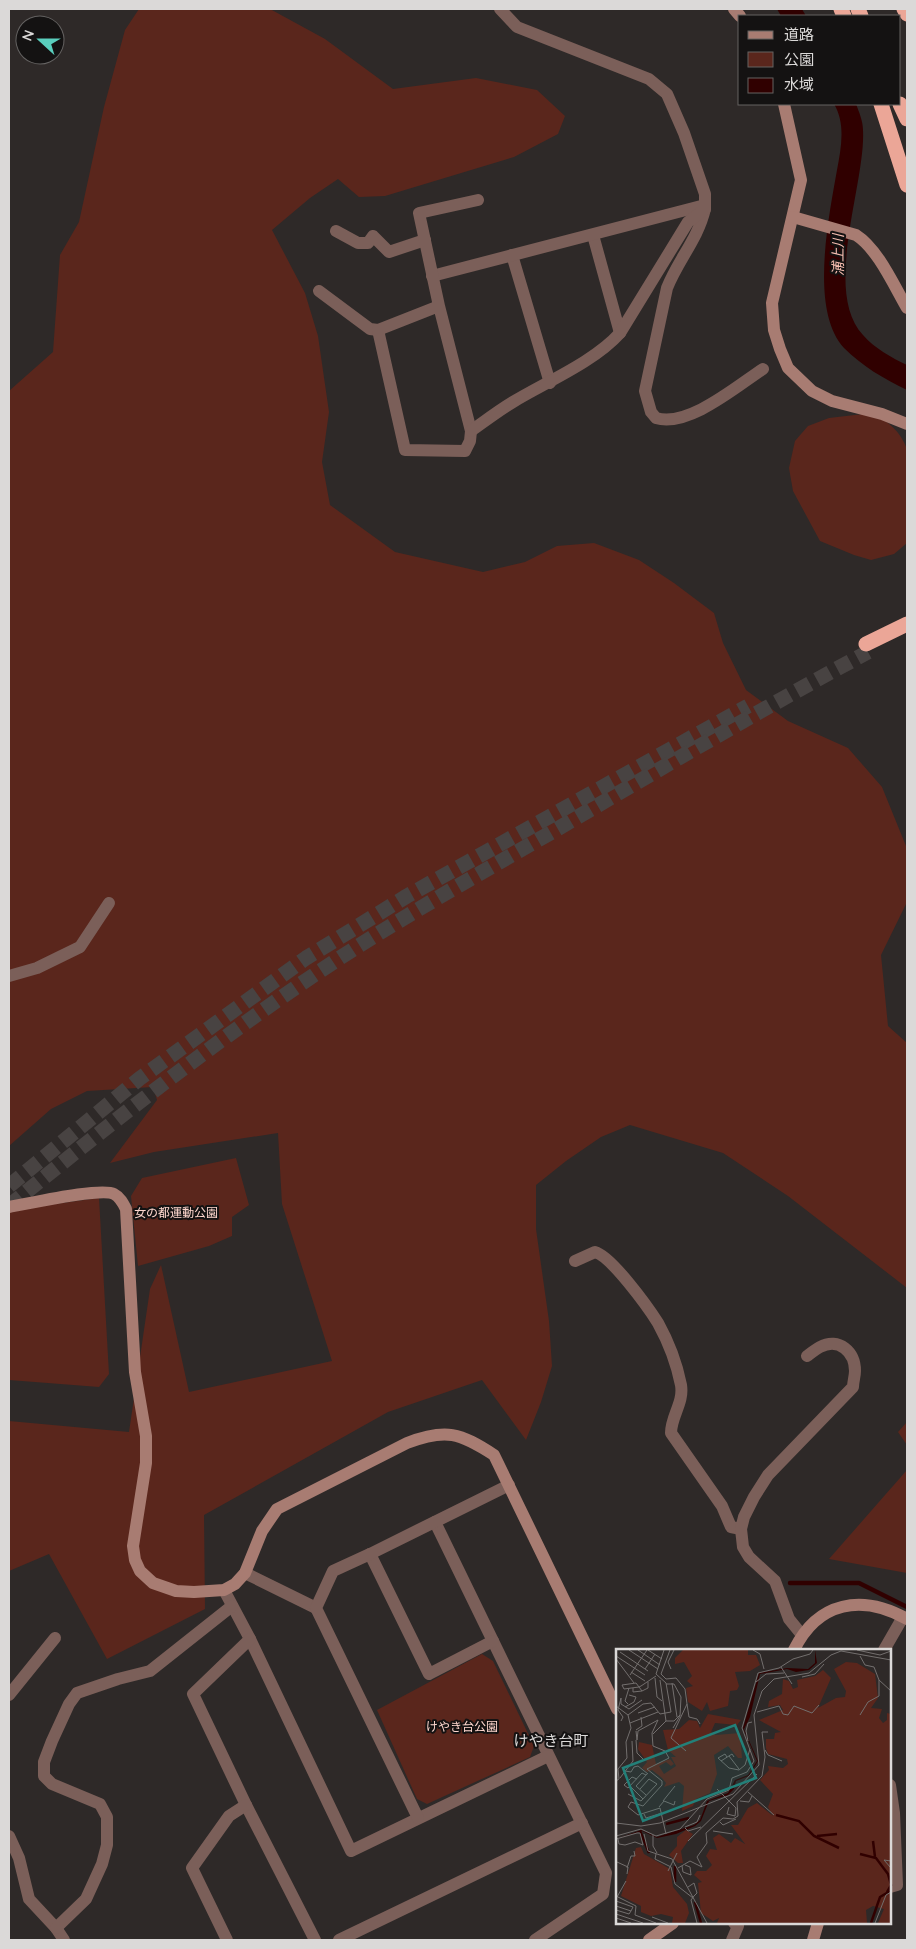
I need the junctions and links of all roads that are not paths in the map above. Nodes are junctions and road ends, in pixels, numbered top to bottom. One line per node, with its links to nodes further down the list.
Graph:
1 (500, 9): 8 (street)
2 (784, 105): 9 (street)
3 (881, 105): 6 (highway)
4 (900, 105): 5 (highway)
5 (907, 119)
6 (907, 185)
7 (478, 200): 12 (street)
8 (705, 207): 11 (street); 19 (street); 20 (street)
9 (792, 217): 17 (street); 22 (street)
10 (336, 231): 12 (street)
11 (593, 235): 13 (street); 19 (street)
12 (425, 240): 14 (street)
13 (512, 255): 14 (street); 21 (street)
14 (432, 276): 16 (street)
15 (319, 291): 18 (street)
16 (439, 306): 18 (street); 23 (street)
17 (907, 308)
18 (378, 330): 23 (street)
19 (620, 333): 21 (street)
20 (764, 369)
21 (550, 383): 23 (street)
22 (907, 424)
23 (471, 431)
24 (907, 624): 25 (highway)
25 (907, 636)
26 (109, 903): 27 (street)
27 (9, 976)
28 (9, 1207): 36 (street)
29 (575, 1261): 33 (street)
30 (808, 1356): 33 (street)
31 (509, 1485): 32 (street); 35 (street); 47 (street)
32 (435, 1522): 34 (street); 43 (street)
33 (741, 1529): 40 (street)
34 (370, 1554): 38 (street); 43 (street)
35 (245, 1573): 36 (street); 38 (street)
36 (224, 1590): 37 (street)
37 (232, 1606): 42 (street); 58 (street)
38 (316, 1608): 51 (street)
39 (905, 1618): 40 (street); 45 (street)
40 (802, 1635): 44 (street)
41 (54, 1638): 46 (street)
42 (250, 1639): 50 (street); 51 (street)
43 (493, 1642): 48 (street)
44 (795, 1649)
45 (885, 1649)
46 (9, 1695)
47 (616, 1708)
48 (548, 1756): 51 (street); 52 (street)
49 (891, 1792): 54 (street)
50 (246, 1805): 60 (street); 61 (street)
51 (418, 1818)
52 (582, 1823): 62 (street); 63 (street)
53 (9, 1836): 58 (street)
54 (891, 1887)
55 (672, 1924): 64 (street)
56 (735, 1924): 65 (street)
57 (818, 1924): 66 (street)
58 (56, 1928): 59 (street)
59 (64, 1940)
60 (227, 1940)
61 (315, 1940)
62 (339, 1940)
63 (535, 1940)
64 (649, 1940)
65 (732, 1940)
66 (812, 1940)

